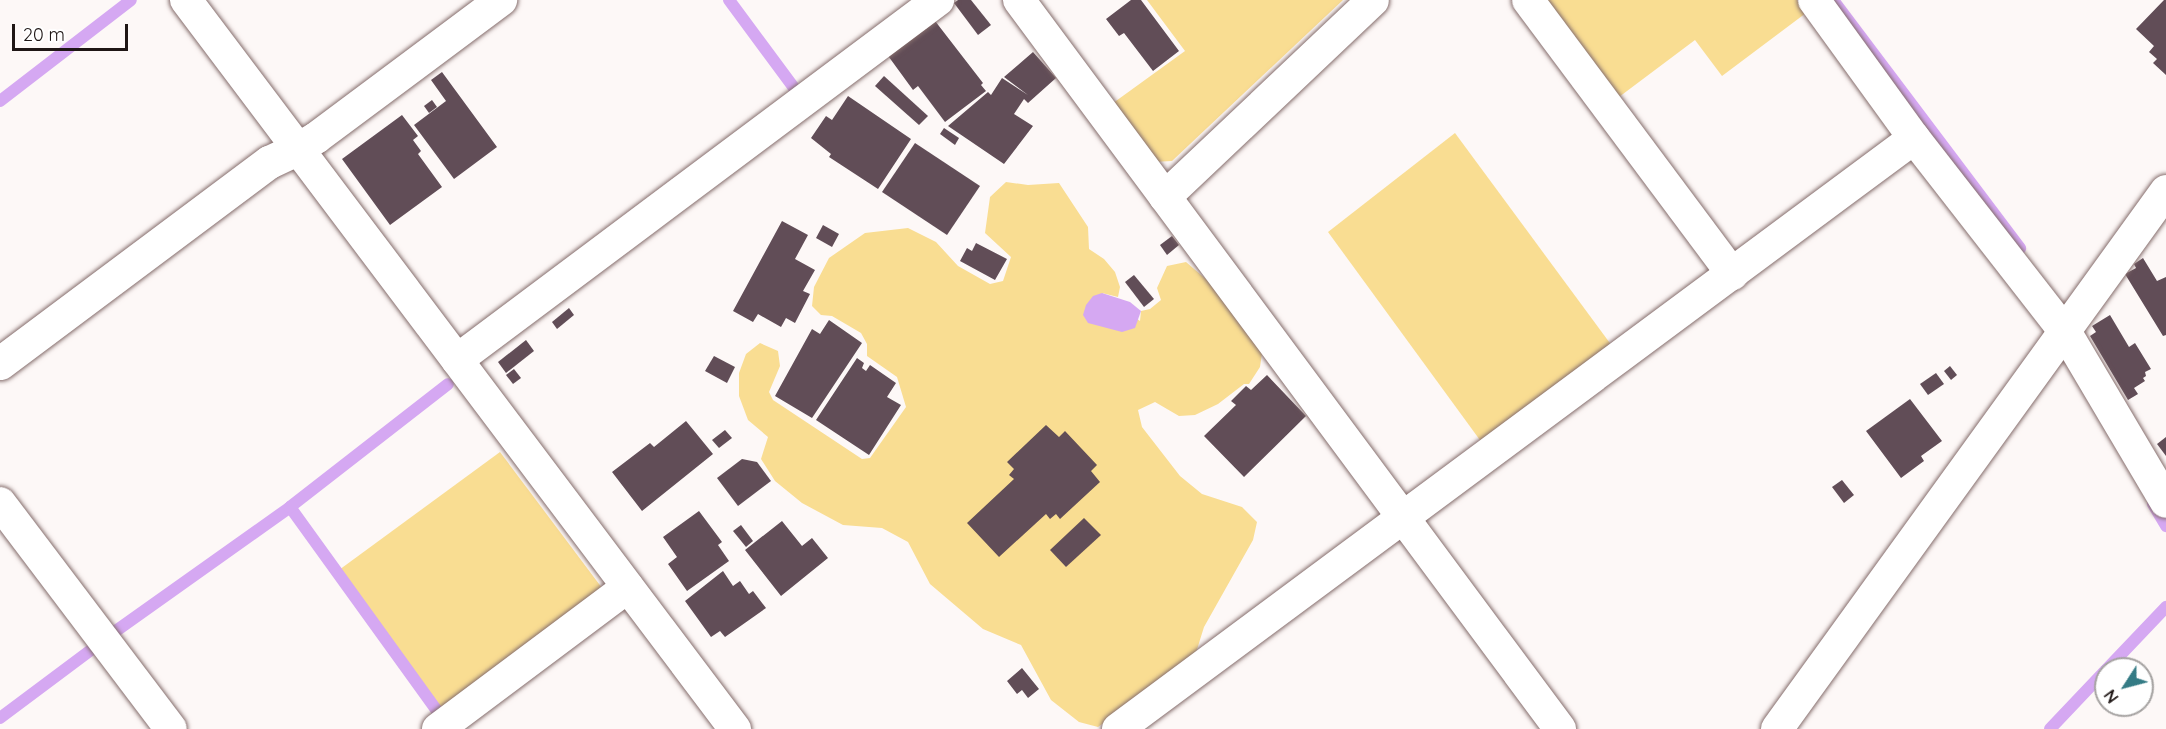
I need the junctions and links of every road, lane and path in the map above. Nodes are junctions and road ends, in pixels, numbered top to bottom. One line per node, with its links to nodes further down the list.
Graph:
1 (186, 0): 9 (street)
2 (501, 0): 9 (street)
3 (938, 0): 14 (street)
4 (1019, 0): 11 (street)
5 (1373, 0): 11 (street)
6 (1528, 0): 12 (street)
7 (1814, 0): 8 (street)
8 (1914, 138): 12 (street); 13 (street)
9 (297, 149): 14 (street); 15 (street)
10 (2166, 191): 13 (street)
11 (1165, 197): 18 (street)
12 (1732, 274): 18 (street)
13 (2066, 333): 16 (street); 25 (street)
14 (457, 360): 19 (street)
15 (0, 363)
16 (2166, 502)
17 (0, 503): 21 (street)
18 (1403, 518): 20 (street); 24 (street)
19 (628, 587): 22 (street); 23 (street)
20 (1138, 723)
21 (171, 729)
22 (438, 729)
23 (735, 729)
24 (1560, 729)
25 (1777, 729)

